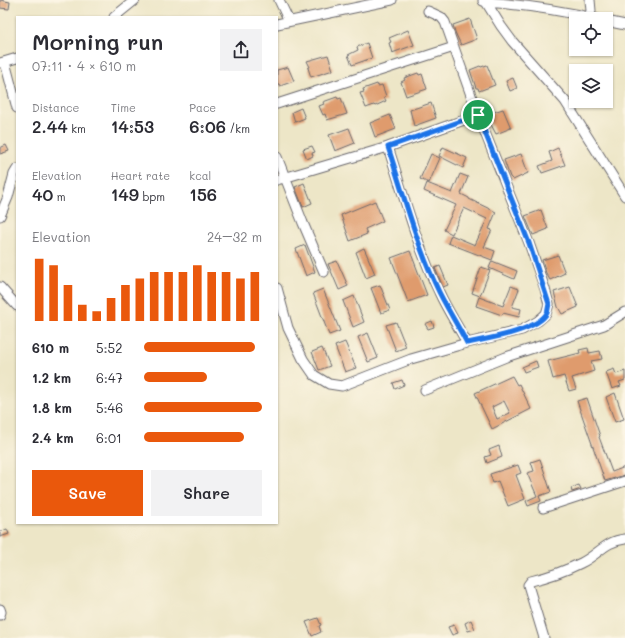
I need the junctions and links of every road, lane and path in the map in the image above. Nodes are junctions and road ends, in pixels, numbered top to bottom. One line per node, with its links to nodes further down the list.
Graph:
1 (135, 0): 9 (street)
2 (279, 0): 10 (street)
3 (392, 0): 10 (street)
4 (590, 0): 8 (street)
5 (484, 1): 7 (street); 24 (street)
6 (428, 11): 14 (street)
7 (570, 12)
8 (591, 12)
9 (115, 16)
10 (289, 21): 12 (street)
11 (613, 22): 13 (street)
12 (278, 24)
13 (625, 25)
14 (454, 47): 17 (street); 19 (street)
15 (16, 58): 16 (street)
16 (2, 63): 18 (street)
17 (278, 104)
18 (16, 105)
19 (478, 115): 20 (street); 31 (street)
20 (388, 147): 23 (street); 31 (street)
21 (278, 162): 23 (street)
22 (16, 171): 25 (street)
23 (281, 179): 26 (street)
24 (625, 196)
25 (0, 216)
26 (324, 272)
27 (0, 286): 29 (street)
28 (278, 292): 31 (street)
29 (16, 305)
30 (625, 312): 32 (street)
31 (467, 343)
32 (425, 390)
33 (625, 481): 34 (street)
34 (543, 508)
35 (625, 539): 38 (street)
36 (0, 609): 37 (street)
37 (0, 615)
38 (544, 638)

